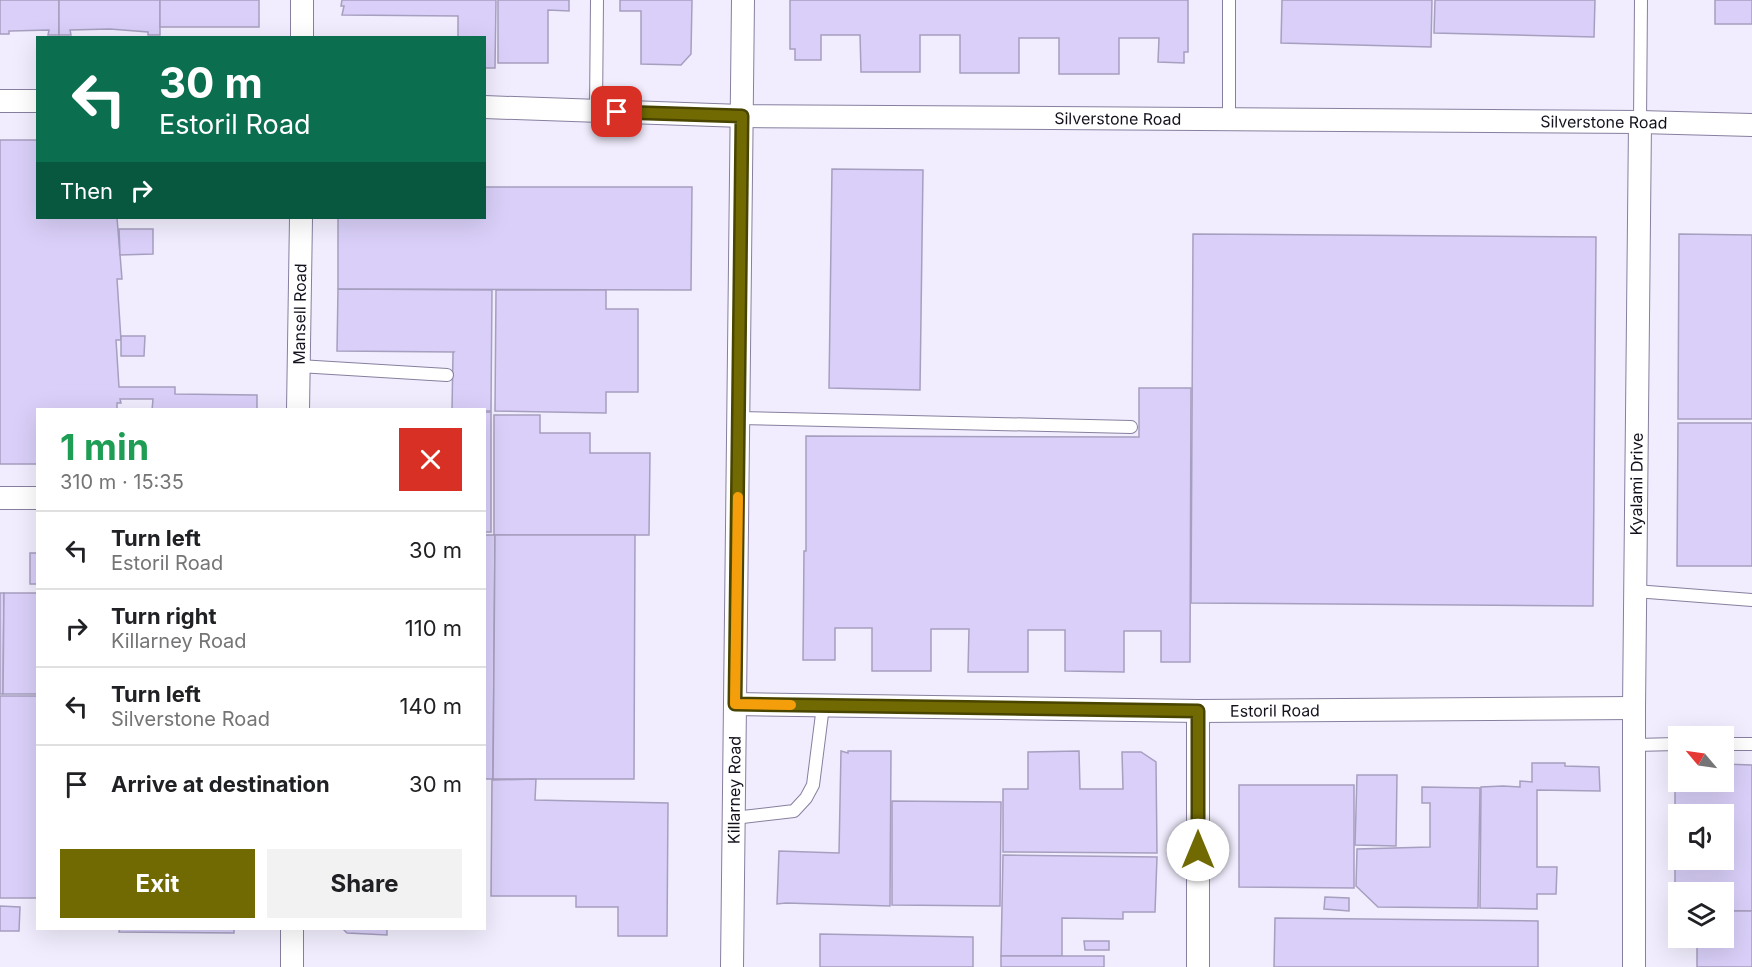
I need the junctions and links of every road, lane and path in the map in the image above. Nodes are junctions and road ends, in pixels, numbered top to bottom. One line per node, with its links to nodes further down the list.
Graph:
1 (302, 0): 6 (street)
2 (597, 0): 10 (lane)
3 (743, 0): 11 (street, Killarney Road)
4 (1229, 0): 12 (lane)
5 (1641, 0): 13 (lane, Kyalami Drive)
6 (302, 36)
7 (0, 101): 8 (street)
8 (36, 101)
9 (486, 107): 10 (street, Silverstone Road)
10 (596, 111): 11 (street, Silverstone Road)
11 (742, 116): 12 (street, Silverstone Road); 19 (street, Killarney Road)
12 (1229, 120): 13 (street, Silverstone Road)
13 (1640, 122): 14 (street, Silverstone Road); 23 (street, Kyalami Drive)
14 (1752, 125)
15 (301, 219): 16 (street, Mansell Road)
16 (299, 366): 17 (lane); 18 (street, Mansell Road)
17 (447, 375)
18 (298, 408)
19 (738, 418): 20 (lane); 25 (street, Killarney Road)
20 (1131, 427)
21 (0, 498): 22 (street)
22 (36, 498)
23 (1635, 591): 24 (lane); 27 (street, Kyalami Drive)
24 (1752, 600)
25 (735, 704): 26 (street, Estoril Road); 33 (street, Killarney Road)
26 (823, 706): 28 (street, Estoril Road); 33 (lane)
27 (1634, 708): 28 (street, Estoril Road); 32 (street, Kyalami Drive)
28 (1198, 711): 37 (street)
29 (1668, 744): 32 (lane)
30 (1734, 744): 31 (lane)
31 (1752, 744)
32 (1634, 745): 38 (street, Kyalami Drive)
33 (734, 818): 36 (street, Killarney Road)
34 (292, 930): 35 (street)
35 (292, 967)
36 (732, 967)
37 (1198, 967)
38 (1634, 967)

